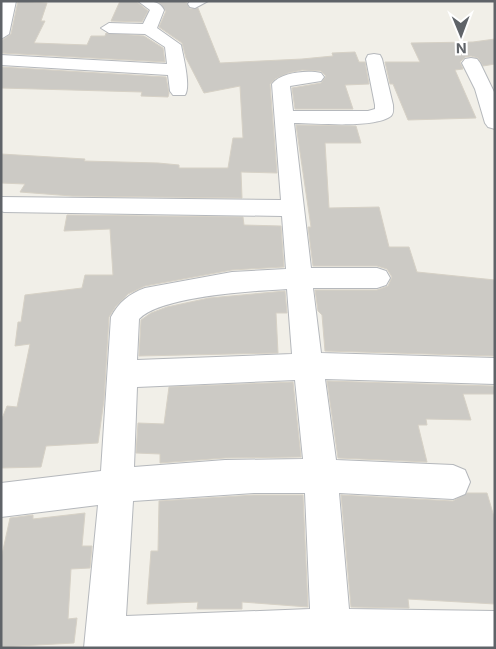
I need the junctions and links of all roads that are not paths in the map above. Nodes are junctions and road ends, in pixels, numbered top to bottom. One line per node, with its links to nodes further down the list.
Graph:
1 (9, 1): 5 (street)
2 (145, 1): 4 (street)
3 (109, 28): 4 (street)
4 (149, 29): 9 (street)
5 (1, 34)
6 (374, 59): 12 (street)
7 (1, 60): 9 (street)
8 (471, 63): 13 (street)
9 (178, 70): 11 (street)
10 (315, 77): 12 (street)
11 (179, 91)
12 (283, 117): 15 (street)
13 (495, 123)
14 (4, 204): 15 (street)
15 (294, 208): 16 (street)
16 (300, 278): 17 (street); 18 (street); 20 (street)
17 (377, 278)
18 (308, 366): 19 (street); 20 (street); 21 (street)
19 (495, 372)
20 (122, 374): 23 (street)
21 (321, 475): 22 (street); 23 (street); 26 (street)
22 (454, 482)
23 (116, 485): 24 (street); 27 (street)
24 (1, 500)
25 (495, 631): 26 (street)
26 (331, 638): 27 (street)
27 (104, 643)

